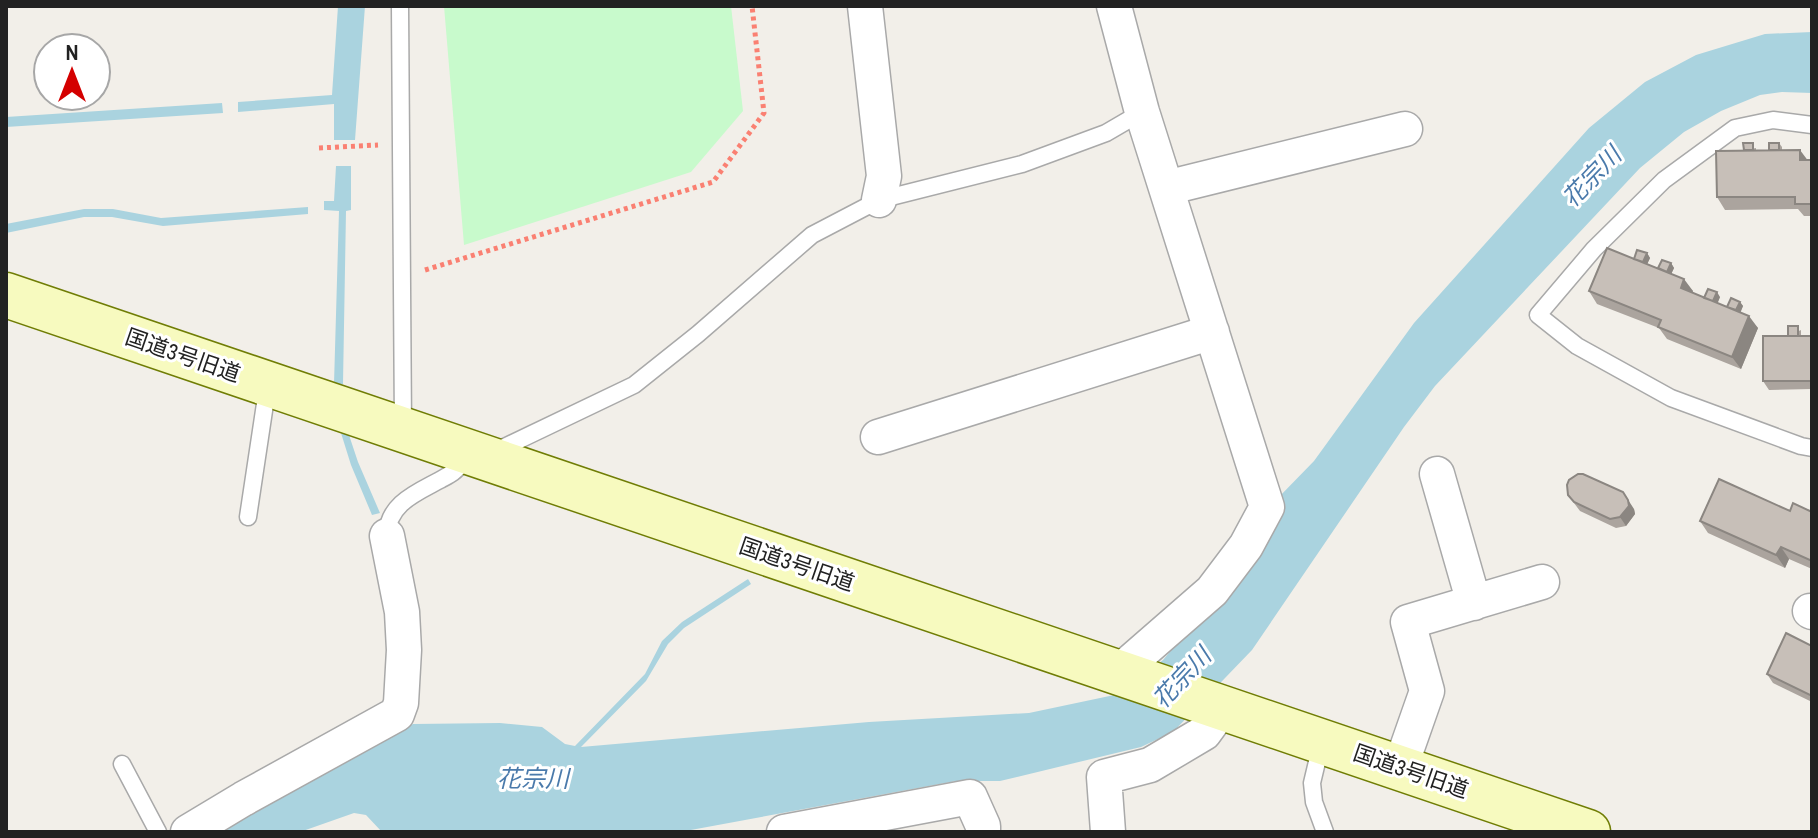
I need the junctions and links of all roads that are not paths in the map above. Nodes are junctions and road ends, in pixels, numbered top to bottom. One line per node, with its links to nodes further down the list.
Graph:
1 (400, 6): 12 (lane)
2 (865, 6): 8 (street)
3 (1114, 6): 4 (street)
4 (1142, 112): 7 (street); 8 (lane)
5 (1812, 125): 14 (lane)
6 (1405, 129): 7 (street)
7 (1166, 188): 10 (street)
8 (879, 200): 15 (lane)
9 (6, 295): 11 (street, 国道3号旧道)
10 (1212, 332): 13 (street); 21 (street)
11 (268, 384): 12 (street, 国道3号旧道); 17 (lane)
12 (403, 430): 15 (street, 国道3号旧道)
13 (878, 437)
14 (1812, 448)
15 (474, 454): 18 (lane); 21 (street, 国道3号旧道)
16 (1437, 474): 20 (street)
17 (248, 517)
18 (387, 536): 27 (street)
19 (1542, 582): 20 (street)
20 (1474, 603): 25 (street)
21 (1124, 674): 22 (street, 国道3号旧道)
22 (1220, 706): 23 (street, 国道3号旧道); 30 (street)
23 (1322, 741): 25 (street, 国道3号旧道); 31 (lane)
24 (122, 764): 26 (lane)
25 (1400, 768): 32 (street, 国道3号旧道)
26 (158, 832)
27 (188, 832)
28 (784, 832): 29 (street)
29 (983, 832)
30 (1108, 832)
31 (1325, 832)
32 (1588, 832)

